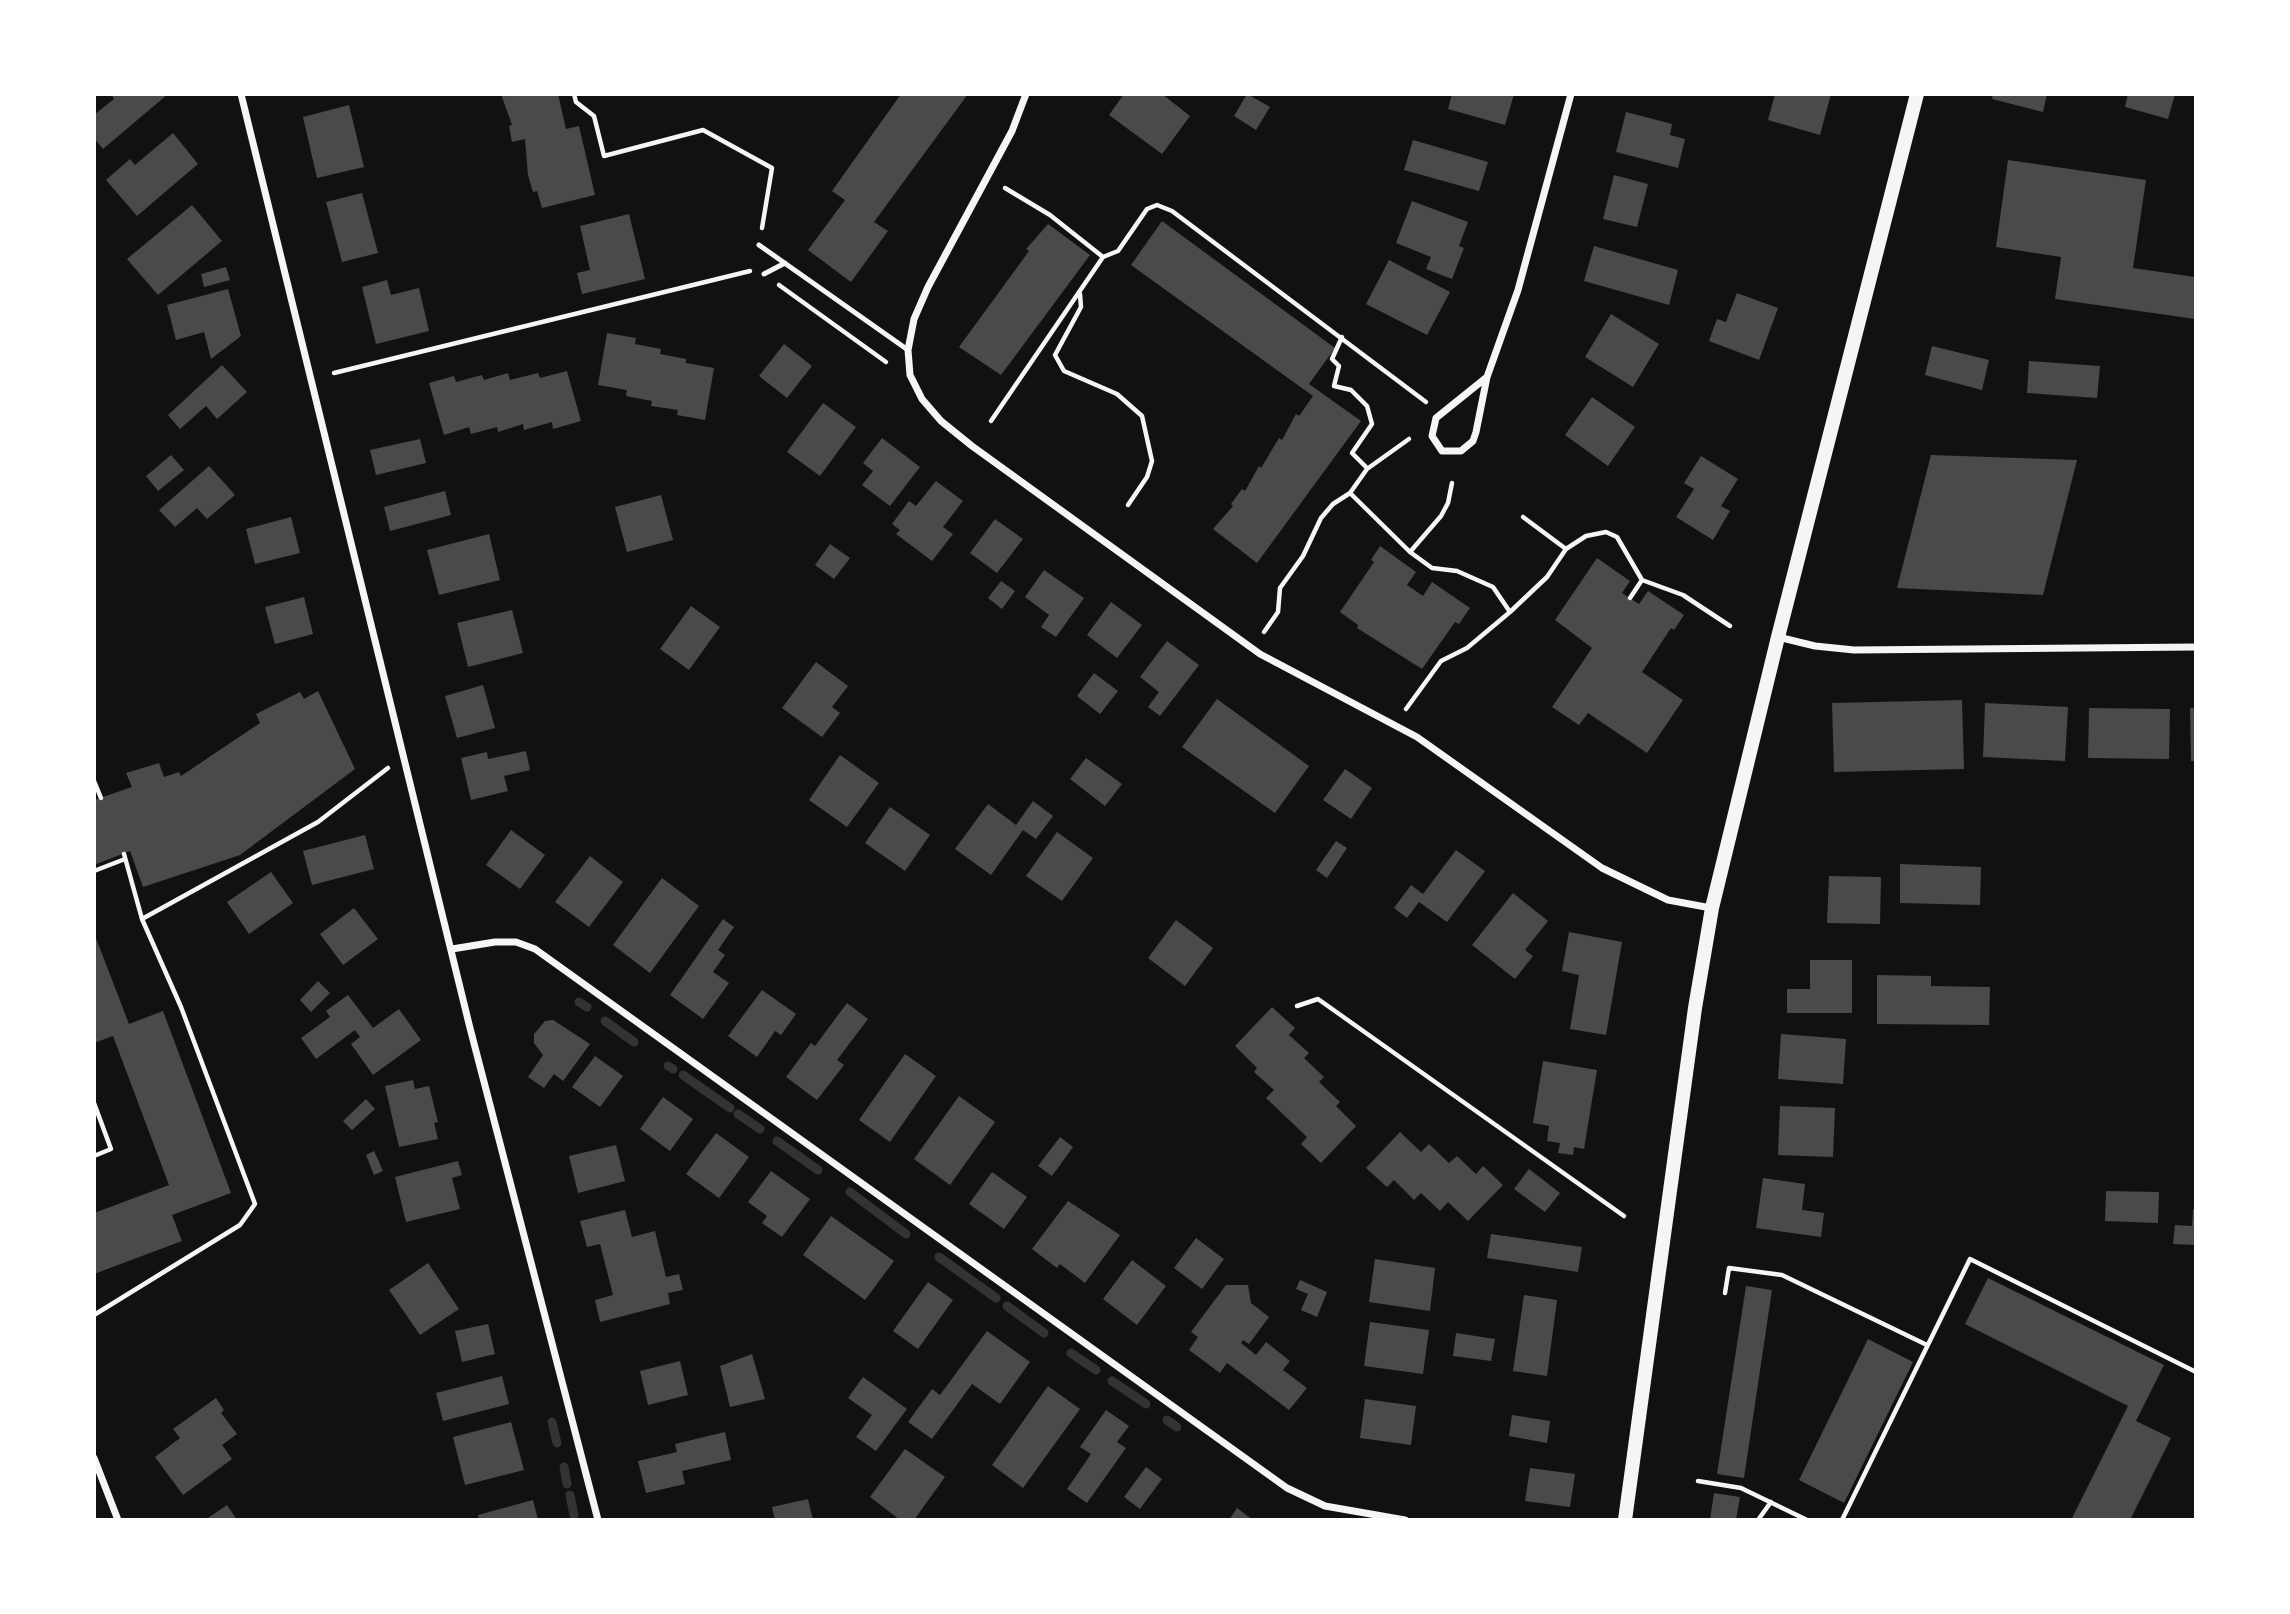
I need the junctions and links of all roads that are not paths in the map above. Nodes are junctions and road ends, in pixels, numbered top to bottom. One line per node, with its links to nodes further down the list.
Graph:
1 (241, 94): 13 (street)
2 (1026, 94): 8 (street)
3 (1571, 94): 9 (street)
4 (1917, 94): 10 (main road)
5 (760, 245): 6 (lane)
6 (785, 263): 7 (lane); 8 (lane)
7 (764, 274)
8 (908, 350): 12 (street)
9 (1487, 377): 9 (street)
10 (1778, 637): 11 (street); 12 (main road)
11 (2196, 647)
12 (1712, 908): 18 (main road)
13 (452, 949): 16 (street); 17 (street)
14 (94, 1458): 15 (street)
15 (118, 1520)
16 (598, 1520)
17 (1405, 1520)
18 (1625, 1520)

